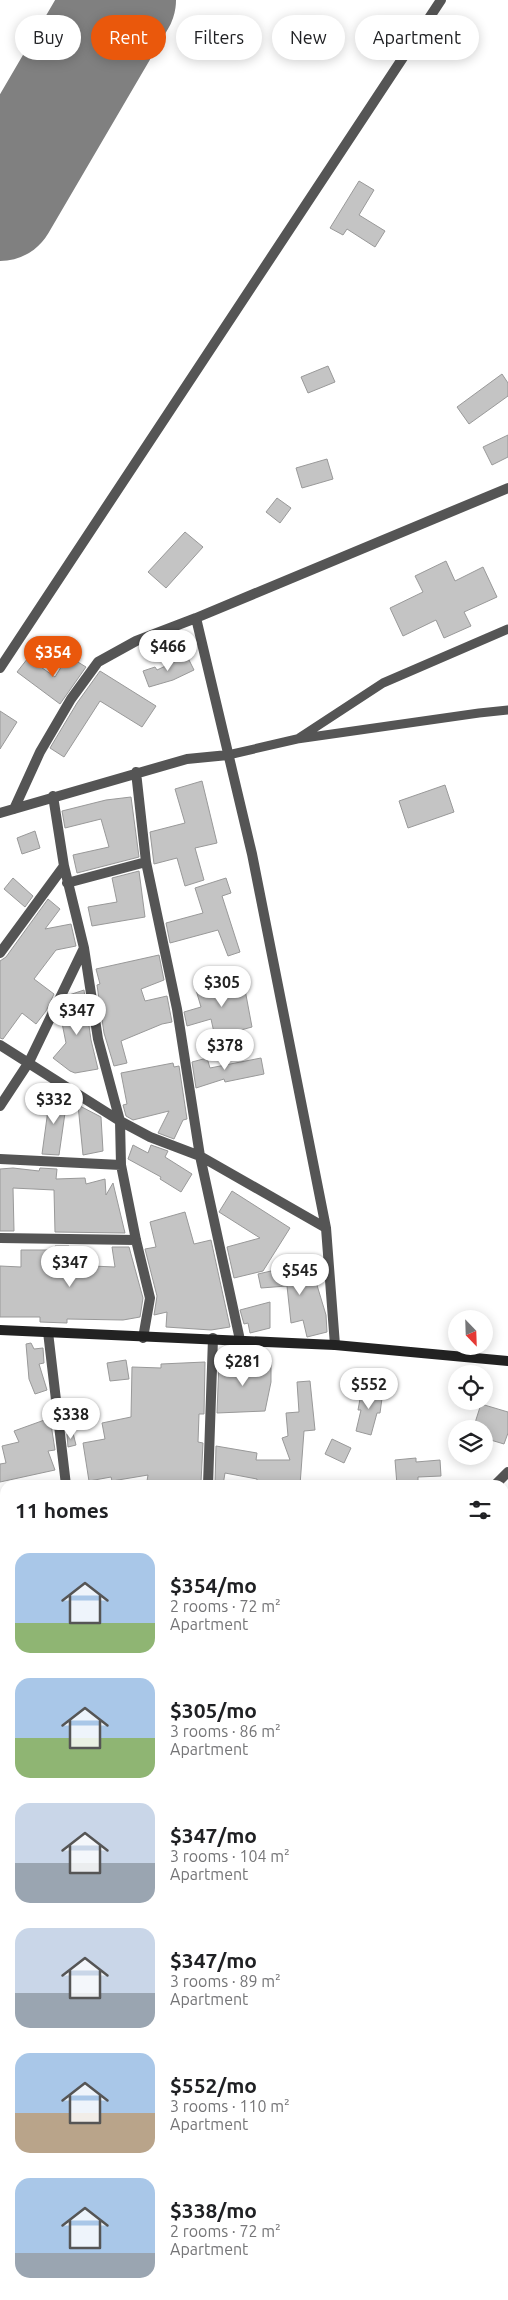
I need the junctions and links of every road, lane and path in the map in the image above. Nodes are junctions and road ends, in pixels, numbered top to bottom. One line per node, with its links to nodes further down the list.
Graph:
1 (441, 0): 5 (street)
2 (508, 488): 3 (street)
3 (196, 618): 8 (street); 11 (street)
4 (508, 629): 7 (lane)
5 (0, 668)
6 (508, 710): 7 (lane)
7 (296, 739): 8 (lane)
8 (228, 755): 9 (street); 25 (street)
9 (136, 772): 10 (street); 13 (street)
10 (53, 796): 11 (street); 14 (street)
11 (14, 809): 12 (street)
12 (0, 813)
13 (146, 862): 15 (street); 22 (street)
14 (64, 866): 15 (street); 17 (street)
15 (67, 884): 16 (street)
16 (84, 948): 19 (street); 21 (street)
17 (0, 953)
18 (0, 1044): 19 (street)
19 (29, 1062): 20 (street); 21 (street)
20 (0, 1106)
21 (120, 1121): 22 (street); 24 (street)
22 (200, 1156): 25 (street); 32 (street)
23 (0, 1159): 24 (street)
24 (121, 1165): 27 (street)
25 (326, 1228): 33 (street)
26 (0, 1238): 27 (street)
27 (136, 1240): 30 (street)
28 (0, 1330): 29 (main road)
29 (48, 1332): 30 (main road); 35 (street)
30 (143, 1338): 31 (main road)
31 (213, 1338): 32 (main road); 36 (street)
32 (240, 1340): 33 (main road)
33 (335, 1345): 34 (main road)
34 (508, 1361)
35 (65, 1480)
36 (208, 1480)

